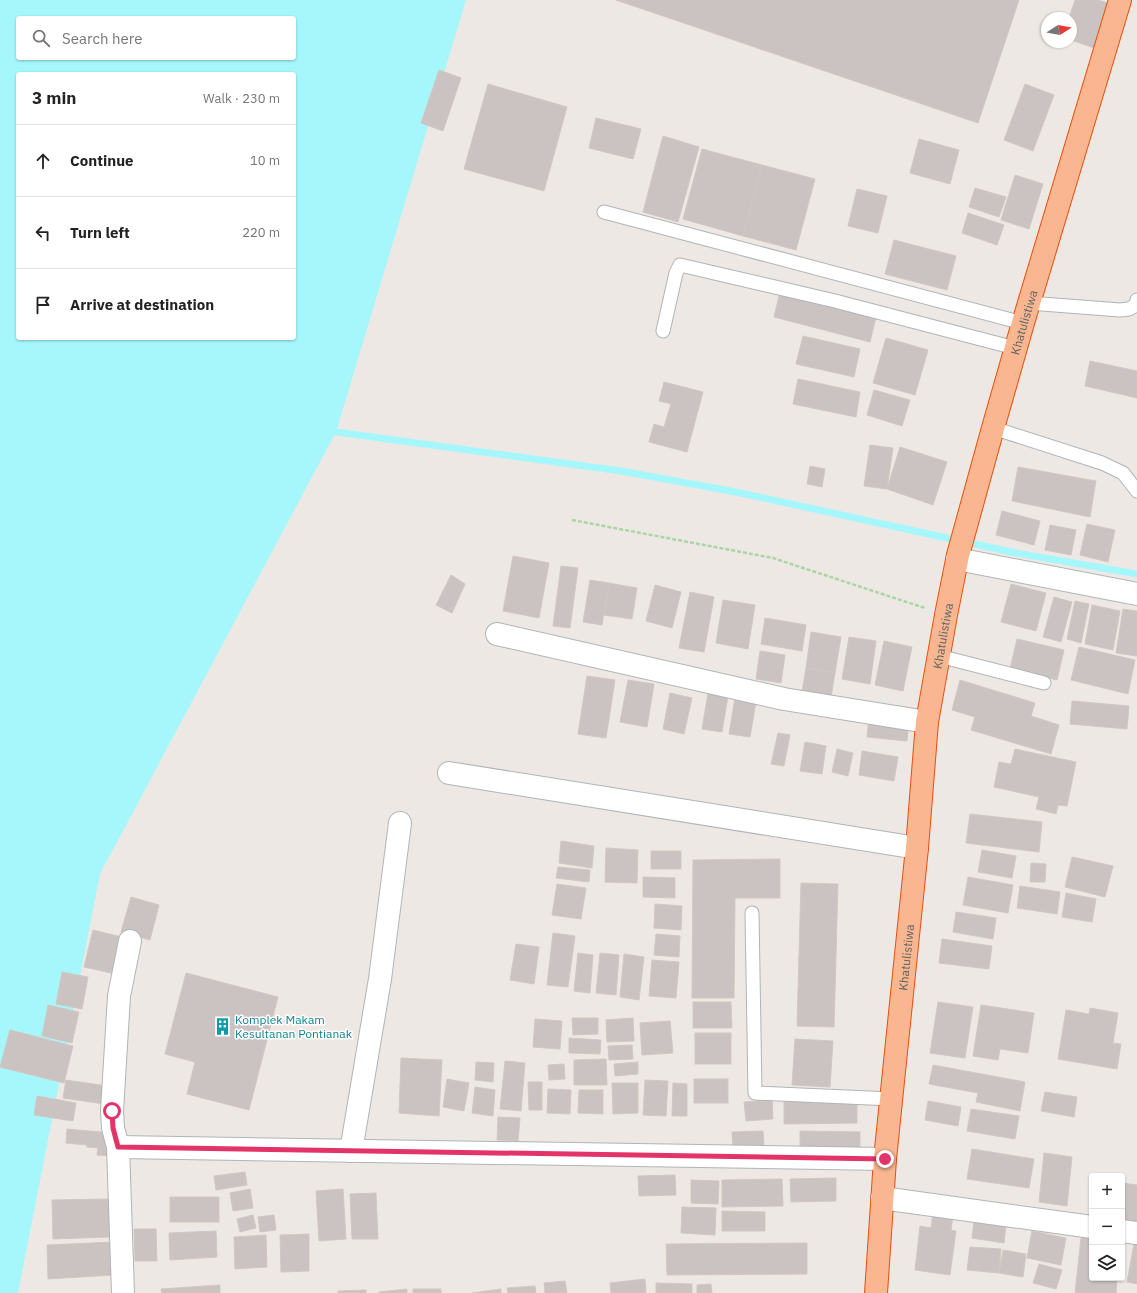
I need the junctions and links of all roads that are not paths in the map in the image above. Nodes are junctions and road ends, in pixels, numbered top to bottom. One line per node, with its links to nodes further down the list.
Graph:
1 (1120, 0): 4 (highway, Khatulistiwa)
2 (604, 212): 4 (lane)
3 (1137, 300): 4 (lane)
4 (1026, 313): 6 (highway, Khatulistiwa)
5 (663, 331): 6 (lane)
6 (1016, 348): 7 (highway, Khatulistiwa)
7 (993, 428): 8 (lane); 9 (highway, Khatulistiwa)
8 (1137, 491)
9 (957, 557): 10 (street); 12 (highway, Khatulistiwa)
10 (1137, 594)
11 (497, 634): 14 (street)
12 (940, 656): 13 (lane); 14 (highway, Khatulistiwa)
13 (1044, 683)
14 (927, 722): 17 (highway, Khatulistiwa)
15 (449, 773): 17 (street)
16 (400, 823): 22 (street)
17 (918, 848): 20 (highway, Khatulistiwa)
18 (752, 913): 20 (lane)
19 (130, 941): 21 (street)
20 (892, 1098): 23 (highway, Khatulistiwa)
21 (118, 1147): 22 (street); 28 (street)
22 (351, 1151): 23 (street)
23 (885, 1159): 24 (highway, Khatulistiwa)
24 (882, 1198): 25 (street); 29 (highway, Khatulistiwa)
25 (1089, 1227)
26 (1125, 1231): 27 (street)
27 (1137, 1233)
28 (123, 1293)
29 (876, 1293)

